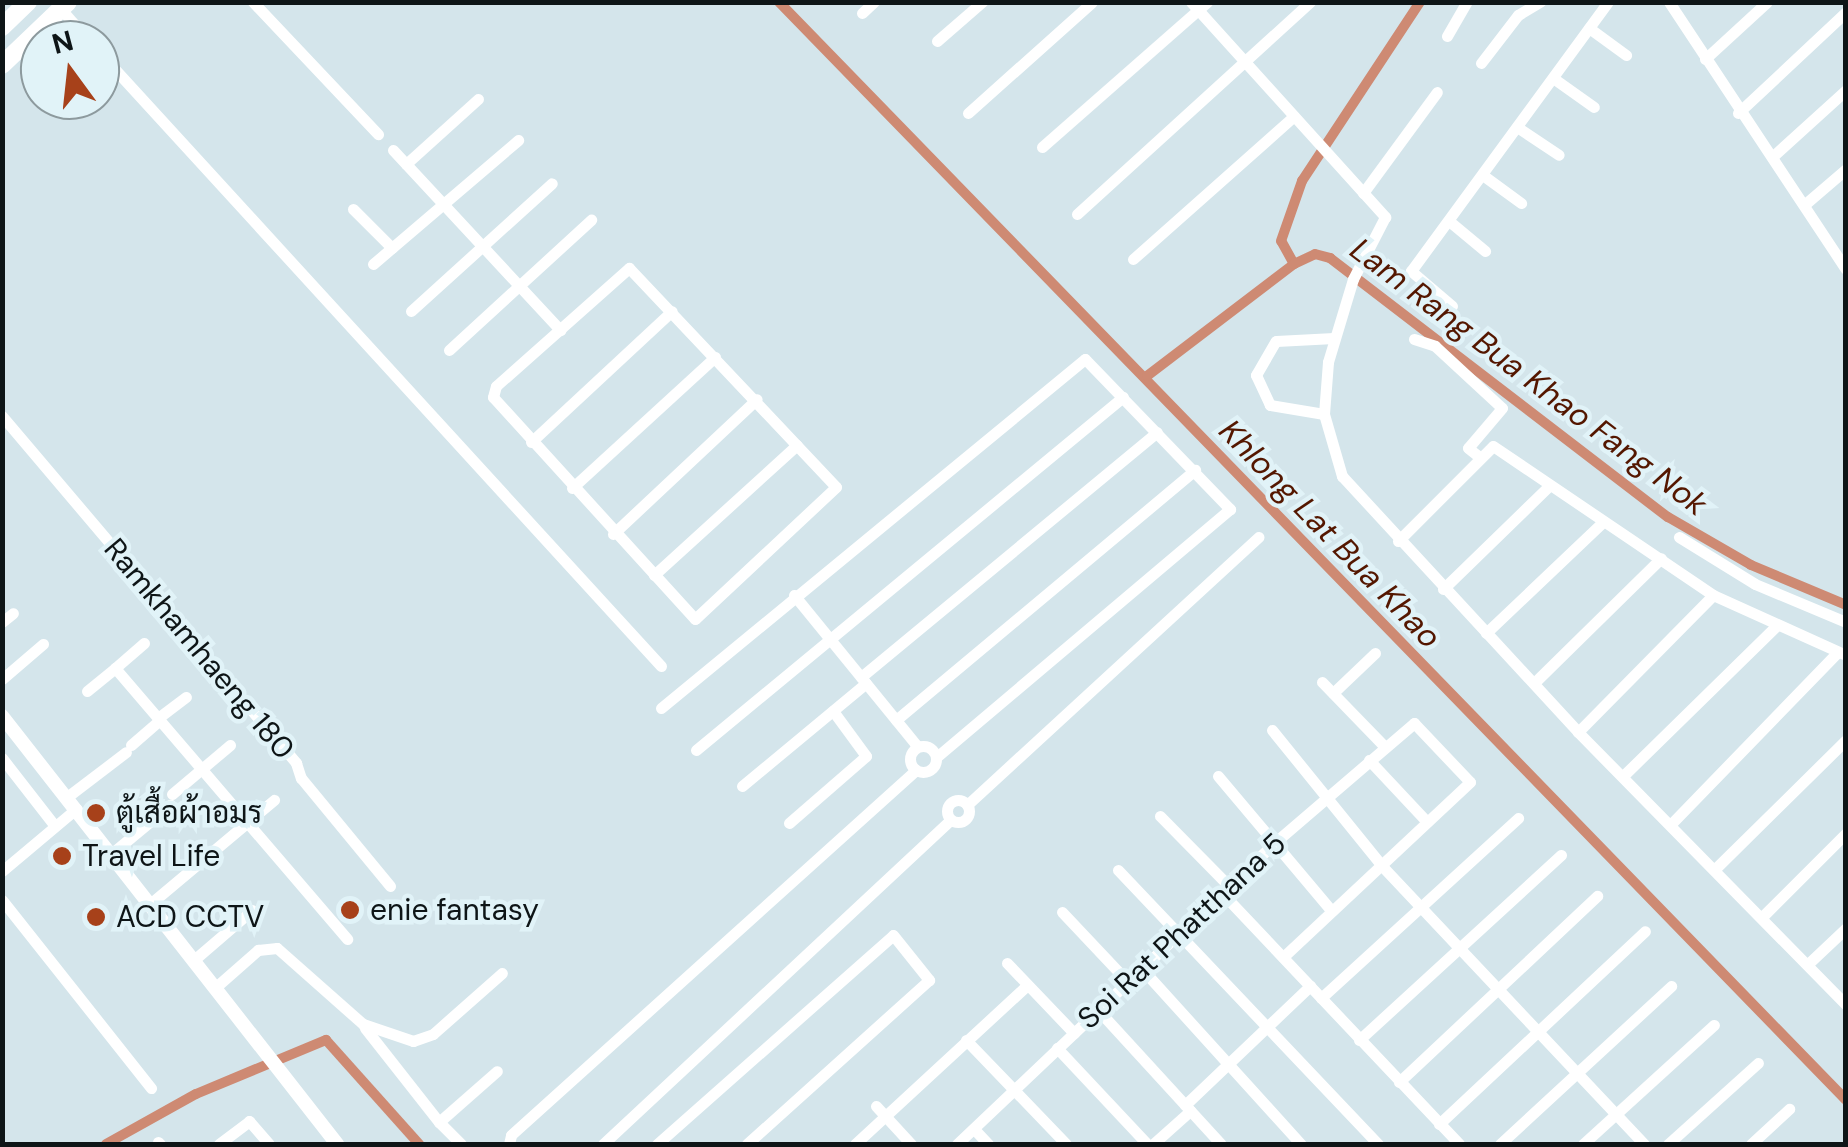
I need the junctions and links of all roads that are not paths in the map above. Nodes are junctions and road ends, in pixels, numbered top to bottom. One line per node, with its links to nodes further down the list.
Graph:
1 (28, 2): 16 (main road)
2 (254, 2): 35 (street)
3 (874, 2): 15 (street)
4 (982, 2): 19 (street)
5 (1092, 2): 32 (street)
6 (1310, 2): 22 (street)
7 (1468, 2): 18 (street)
8 (1540, 2): 23 (street)
9 (1608, 2): 17 (street)
10 (1767, 2): 21 (street)
11 (1672, 4): 21 (street)
12 (1199, 5): 22 (street); 37 (street)
13 (64, 6): 24 (main road)
14 (1846, 12): 31 (street)
15 (862, 14)
16 (4, 23)
17 (1589, 28): 20 (street); 26 (street)
18 (1447, 36)
19 (937, 41)
20 (1626, 55)
21 (1705, 59): 31 (street)
22 (1245, 62): 33 (street); 50 (street)
23 (1481, 64)
24 (2, 65)
25 (120, 75): 100 (street)
26 (1553, 78): 30 (street); 34 (street)
27 (1846, 90): 40 (street)
28 (1437, 92): 45 (street)
29 (478, 99): 41 (street)
30 (1594, 107)
31 (1738, 112): 40 (street)
32 (968, 113)
33 (1294, 116): 45 (street); 57 (street)
34 (1516, 127): 39 (street); 43 (street)
35 (378, 134)
36 (518, 140): 47 (street)
37 (1042, 147)
38 (393, 150): 41 (street)
39 (1558, 156)
40 (1772, 156): 48 (street)
41 (406, 164): 47 (street)
42 (1846, 169): 48 (street)
43 (1484, 176): 46 (street); 52 (street)
44 (552, 184): 54 (street)
45 (1363, 193): 65 (street)
46 (1521, 203)
47 (444, 204): 53 (street); 54 (street)
48 (1804, 205): 56 (street)
49 (353, 209): 53 (street)
50 (1078, 214)
51 (591, 220): 60 (street)
52 (1449, 221): 55 (street); 61 (street)
53 (392, 248): 58 (street)
54 (482, 248): 60 (street); 62 (street)
55 (1485, 252)
56 (1842, 254): 59 (street)
57 (1133, 259)
58 (373, 264)
59 (1846, 270)
60 (519, 285): 64 (street); 67 (street)
61 (1452, 306)
62 (412, 311)
63 (672, 311): 64 (street); 68 (street); 74 (street)
64 (560, 330): 74 (street)
65 (1334, 338): 71 (street); 71 (street)
66 (1414, 338): 76 (street)
67 (448, 350)
68 (715, 356): 70 (street); 79 (street)
69 (1123, 397): 73 (street); 88 (street); 95 (street)
70 (757, 399): 75 (street); 81 (street)
71 (1324, 414): 84 (street)
72 (2, 416): 147 (street, Ramkhamhaeng 180)
73 (1157, 432): 77 (street); 103 (street)
74 (531, 442): 79 (street)
75 (797, 445): 86 (street); 86 (street)
76 (1481, 458): 78 (street); 84 (street)
77 (1195, 470): 113 (street); 122 (street)
78 (1550, 485): 80 (street); 87 (street)
79 (572, 488): 81 (street)
80 (1602, 523): 85 (street); 94 (street)
81 (613, 534): 86 (street)
82 (1258, 537): 205 (street)
83 (1679, 537): 92 (street)
84 (1398, 541): 87 (street)
85 (1661, 558): 89 (street); 105 (street)
86 (654, 575)
87 (1443, 589): 94 (street)
88 (794, 595): 95 (street); 109 (street)
89 (1713, 595): 93 (street); 115 (street)
90 (13, 612): 91 (street)
91 (2, 622)
92 (1846, 622)
93 (1776, 626): 99 (street); 127 (street)
94 (1486, 634): 105 (street)
95 (828, 637): 103 (street); 120 (street)
96 (144, 643): 101 (street)
97 (43, 644): 102 (street)
98 (1375, 653): 107 (street)
99 (1841, 654): 137 (street)
100 (661, 666)
101 (116, 668): 106 (street); 112 (street)
102 (2, 679)
103 (864, 680): 110 (street); 113 (street)
104 (1322, 682): 107 (street)
105 (1534, 682): 115 (street)
106 (87, 691)
107 (1332, 693): 119 (street)
108 (186, 697): 112 (street)
109 (661, 708)
110 (833, 711): 128 (street); 135 (street)
111 (2, 716): 131 (street)
112 (159, 719): 124 (street); 131 (street)
113 (896, 720): 118 (street)
114 (1272, 730): 129 (street)
115 (1578, 732): 127 (street)
116 (1846, 740): 144 (street)
117 (230, 745): 124 (street)
118 (917, 746): 122 (street); 125 (street)
119 (1384, 746): 123 (street, Soi Rat Phatthana 5); 134 (street, Soi Rat Phatthana 5)
120 (696, 750)
121 (2, 758): 138 (street)
122 (937, 758): 125 (street)
123 (1369, 760): 129 (street, Soi Rat Phatthana 5); 134 (street)
124 (200, 770): 136 (street); 141 (street)
125 (916, 770): 204 (street)
126 (1218, 776): 140 (street)
127 (1623, 776): 137 (street)
128 (742, 786)
129 (1324, 798): 140 (street, Soi Rat Phatthana 5); 143 (street)
130 (274, 800): 136 (street)
131 (71, 803): 138 (street); 141 (street)
132 (1160, 816): 148 (street)
133 (1518, 818): 152 (street)
134 (1426, 821): 143 (street)
135 (789, 823)
136 (247, 824): 151 (street); 160 (street)
137 (1672, 824): 144 (street)
138 (55, 826): 146 (street)
139 (1846, 833): 156 (street)
140 (1273, 844): 148 (street, Soi Rat Phatthana 5); 154 (street)
141 (111, 854): 151 (street)
142 (1561, 856): 161 (street)
143 (1382, 866): 152 (street); 154 (street)
144 (1716, 868): 156 (street)
145 (1118, 870): 159 (street)
146 (2, 871)
147 (390, 886)
148 (1226, 890): 159 (street, Soi Rat Phatthana 5); 162 (street)
149 (1597, 896): 173 (street)
150 (2, 900): 190 (street)
151 (150, 904): 163 (street)
152 (1420, 905): 161 (street); 174 (street)
153 (252, 910): 163 (street)
154 (1331, 910): 162 (street)
155 (1062, 912): 168 (street)
156 (1763, 916): 165 (street)
157 (1846, 928): 165 (street)
158 (1645, 931): 180 (street)
159 (1182, 932): 166 (street, Soi Rat Phatthana 5); 179 (street)
160 (348, 940)
161 (1460, 950): 173 (street); 183 (street)
162 (1284, 957): 170 (street)
163 (194, 959): 169 (street)
164 (1007, 963): 172 (street)
165 (1810, 964): 175 (street)
166 (1143, 970): 168 (street, Soi Rat Phatthana 5); 185 (street)
167 (502, 973): 177 (street)
168 (1129, 983): 176 (street, Soi Rat Phatthana 5)
169 (216, 986): 177 (street); 200 (street)
170 (1310, 986): 174 (street); 179 (street)
171 (1671, 986): 188 (street)
172 (1025, 987): 181 (street); 182 (street)
173 (1501, 990): 180 (street); 189 (street)
174 (1321, 998): 183 (street)
175 (1846, 1005)
176 (1099, 1011): 181 (street, Soi Rat Phatthana 5); 193 (street)
177 (363, 1024): 197 (street)
178 (1714, 1025): 195 (street)
179 (1268, 1026): 185 (street); 216 (street)
180 (1538, 1030): 188 (street); 198 (street)
181 (1074, 1032): 184 (street, Soi Rat Phatthana 5)
182 (966, 1040): 191 (street); 196 (street)
183 (1359, 1040): 189 (street)
184 (1057, 1048): 191 (street, Soi Rat Phatthana 5); 213 (street)
185 (1228, 1063): 193 (street); 215 (street)
186 (1758, 1063): 221 (street)
187 (496, 1071): 197 (street)
188 (1578, 1076): 195 (street); 218 (street)
189 (1399, 1082): 198 (street)
190 (151, 1088)
191 (1015, 1089): 199 (street, Soi Rat Phatthana 5); 212 (street)
192 (876, 1106): 196 (street)
193 (1188, 1108): 213 (street); 214 (street)
194 (1789, 1109): 222 (street)
195 (1616, 1114): 219 (street); 220 (street)
196 (884, 1117): 208 (street); 209 (street)
197 (439, 1122): 203 (street)
198 (1439, 1124): 217 (street)
199 (974, 1129): 210 (street, Soi Rat Phatthana 5); 211 (street)
200 (331, 1142)
201 (220, 1144): 202 (street)
202 (268, 1144)
203 (461, 1144)
204 (508, 1144)
205 (603, 1144)
206 (657, 1144): 207 (street)
207 (747, 1144)
208 (855, 1144)
209 (911, 1144)
210 (957, 1144)
211 (988, 1144)
212 (1066, 1144)
213 (1150, 1144)
214 (1222, 1144)
215 (1301, 1144)
216 (1378, 1144)
217 (1459, 1144)
218 (1500, 1144)
219 (1584, 1144)
220 (1644, 1144)
221 (1668, 1144)
222 (1751, 1144)

